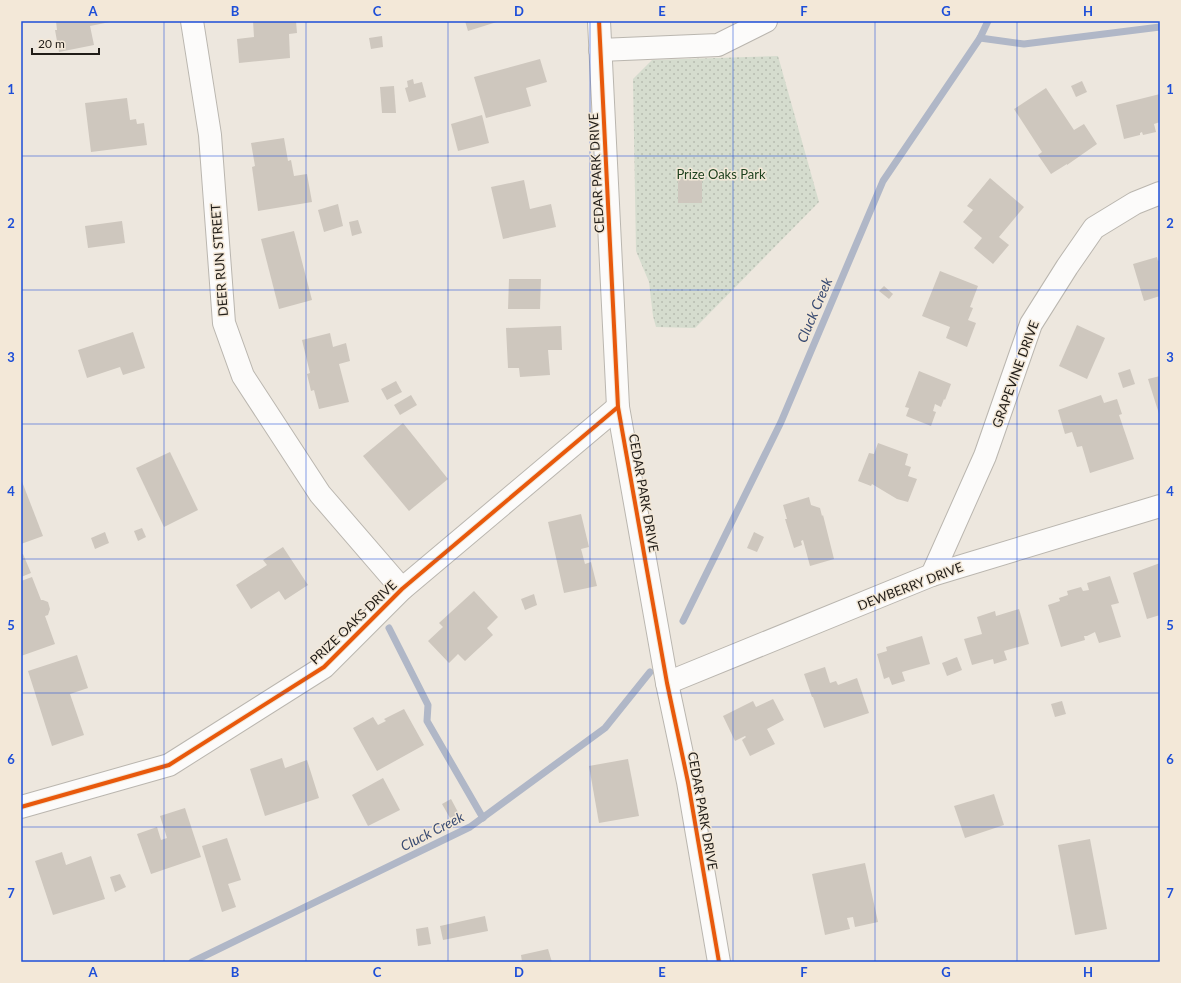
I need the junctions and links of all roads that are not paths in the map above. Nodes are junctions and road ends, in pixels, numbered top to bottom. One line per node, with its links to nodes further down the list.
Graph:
1 (192, 21): 9 (street, DEER RUN STREET)
2 (598, 21): 4 (street, CEDAR PARK DRIVE)
3 (766, 21): 4 (street)
4 (600, 50): 6 (street, CEDAR PARK DRIVE)
5 (1160, 193): 8 (street, GRAPEVINE DRIVE)
6 (618, 407): 9 (street, PRIZE OAKS DRIVE); 10 (street, CEDAR PARK DRIVE)
7 (1160, 506): 8 (street, DEWBERRY DRIVE)
8 (932, 575): 10 (street, DEWBERRY DRIVE)
9 (402, 589): 11 (street, PRIZE OAKS DRIVE)
10 (667, 683): 12 (street, CEDAR PARK DRIVE)
11 (21, 807)
12 (719, 962)

